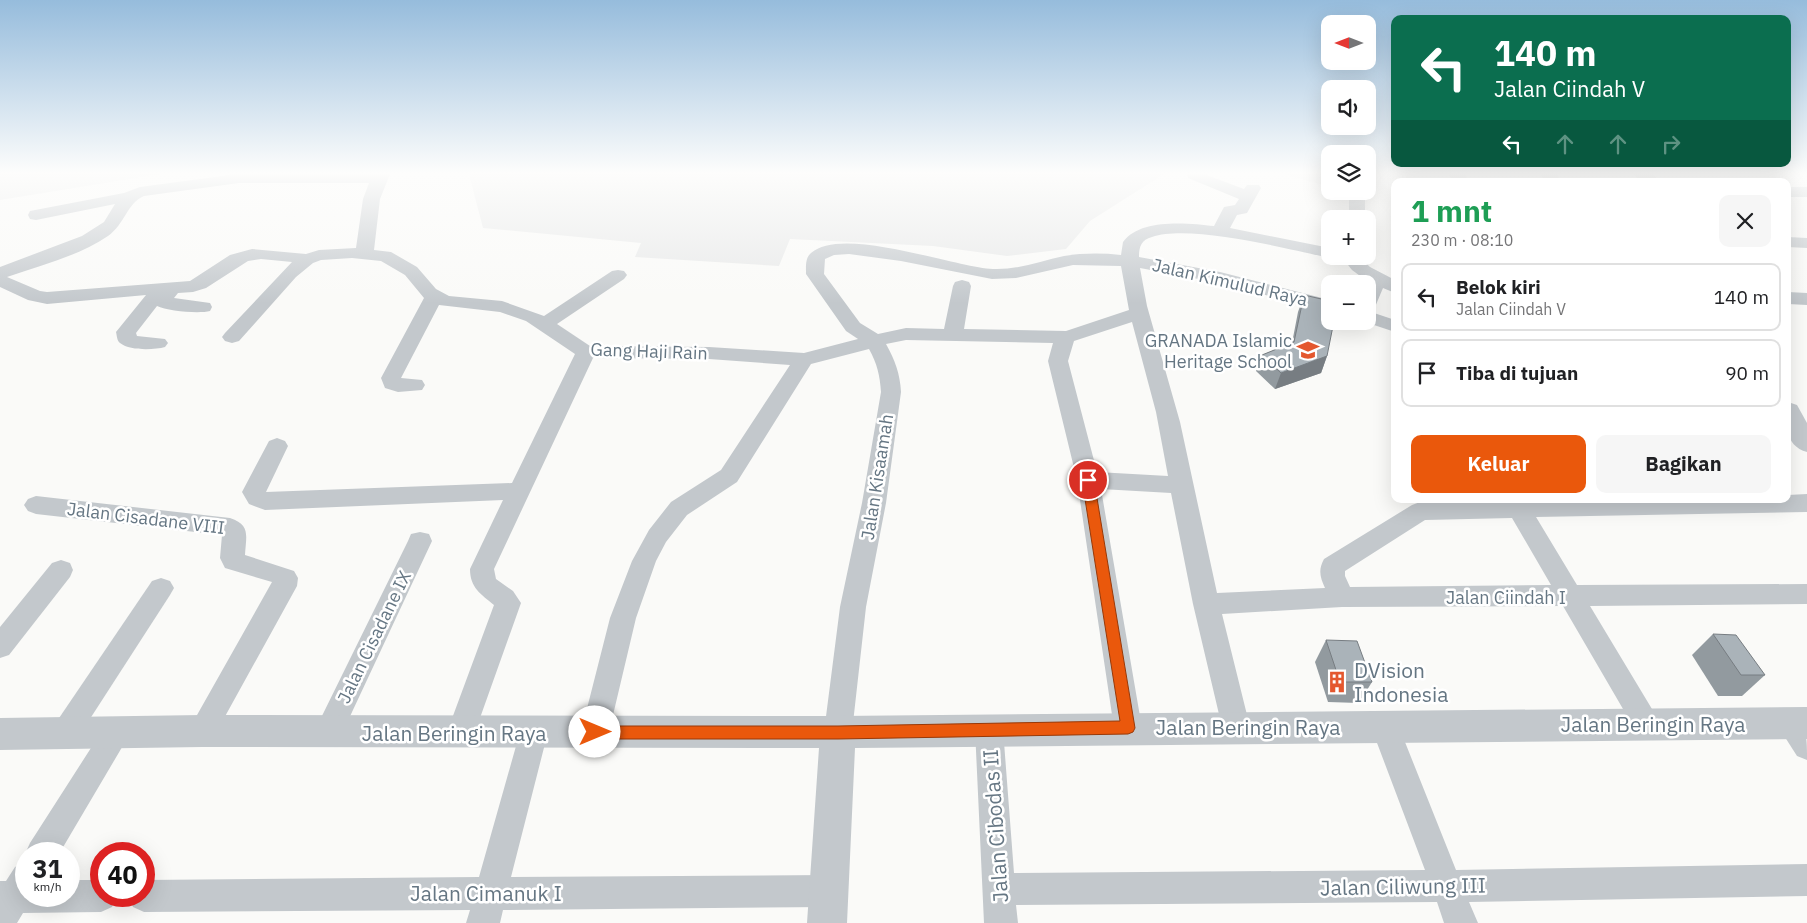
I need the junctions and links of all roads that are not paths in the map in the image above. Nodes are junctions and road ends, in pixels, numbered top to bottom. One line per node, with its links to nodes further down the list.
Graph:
1 (117, 217): 12 (street)
2 (369, 217): 8 (street)
3 (1227, 217): 4 (street)
4 (1220, 231): 7 (street); 10 (street)
5 (1791, 242): 6 (street)
6 (1807, 242)
7 (1321, 250)
8 (364, 254): 9 (street); 20 (street)
9 (307, 259): 19 (street); 30 (street)
10 (1129, 260): 23 (street, Jalan Kimulud Raya); 25 (street); 32 (street, Jalan Kimulud Raya)
11 (1357, 265): 14 (street)
12 (0, 273)
13 (618, 274): 27 (street)
14 (1377, 278): 16 (street); 17 (street)
15 (0, 280): 19 (street)
16 (1376, 281)
17 (1391, 285)
18 (962, 286): 29 (street)
19 (165, 289): 24 (street); 33 (street)
20 (434, 297): 27 (street, Gang Haji Rain); 36 (street)
21 (1791, 298): 22 (street)
22 (1807, 299)
23 (1321, 304)
24 (203, 307)
25 (1140, 313): 31 (street, Gang Haji Rain); 39 (street)
26 (1376, 320): 28 (street)
27 (545, 324): 34 (street, Gang Haji Rain)
28 (1391, 325)
29 (953, 335): 31 (street, Gang Haji Rain); 32 (street, Gang Haji Rain)
30 (232, 337)
31 (1067, 337): 38 (street)
32 (875, 341): 35 (street, Gang Haji Rain); 63 (street, Jalan Kisaamah)
33 (158, 343)
34 (586, 352): 35 (street, Gang Haji Rain); 40 (street)
35 (804, 359): 62 (street)
36 (415, 385)
37 (277, 446): 40 (street)
38 (1088, 480): 39 (street); 54 (street)
39 (1180, 485): 50 (street)
40 (520, 491): 60 (street)
41 (1807, 503): 43 (street)
42 (36, 505): 57 (street, Jalan Cisadane VIII)
43 (1519, 510): 48 (street); 49 (street)
44 (420, 542): 65 (street, Jalan Cisadane IX)
45 (60, 570): 51 (street)
46 (161, 588): 64 (street)
47 (1807, 594): 49 (street, Jalan Ciindah I)
48 (1342, 597): 49 (street, Jalan Ciindah I); 50 (street, Jalan Ciindah I)
49 (1572, 597): 52 (street)
50 (1206, 604): 55 (street)
51 (0, 647)
52 (1647, 724): 53 (street, Jalan Beringin Raya); 58 (street, Jalan Beringin Raya)
53 (1385, 727): 55 (street, Jalan Beringin Raya); 69 (street)
54 (1128, 728): 55 (street, Jalan Beringin Raya); 56 (street, Jalan Beringin Raya)
55 (1236, 728)
56 (989, 729): 63 (street, Jalan Beringin Raya); 70 (street, Jalan Cibodas II)
57 (202, 731): 59 (street, Jalan Beringin Raya); 65 (street, Jalan Beringin Raya)
58 (1801, 731)
59 (117, 732): 64 (street, Jalan Beringin Raya); 67 (street)
60 (461, 732): 61 (street, Jalan Beringin Raya); 65 (street, Jalan Beringin Raya)
61 (534, 732): 62 (street, Jalan Beringin Raya); 71 (street)
62 (595, 732): 63 (street, Jalan Beringin Raya)
63 (838, 732): 75 (street)
64 (65, 733): 66 (street, Jalan Beringin Raya)
65 (328, 733)
66 (0, 734)
67 (48, 842)
68 (1807, 880): 69 (street, Jalan Ciliwung III)
69 (1447, 886): 70 (street, Jalan Ciliwung III); 78 (street)
70 (999, 889): 77 (street, Jalan Cibodas II)
71 (491, 893): 73 (street, Jalan Cimanuk I); 75 (street, Jalan Cimanuk I); 76 (street)
72 (90, 896): 74 (street)
73 (155, 896)
74 (10, 898)
75 (828, 907)
76 (482, 923)
77 (1001, 923)
78 (1461, 923)

